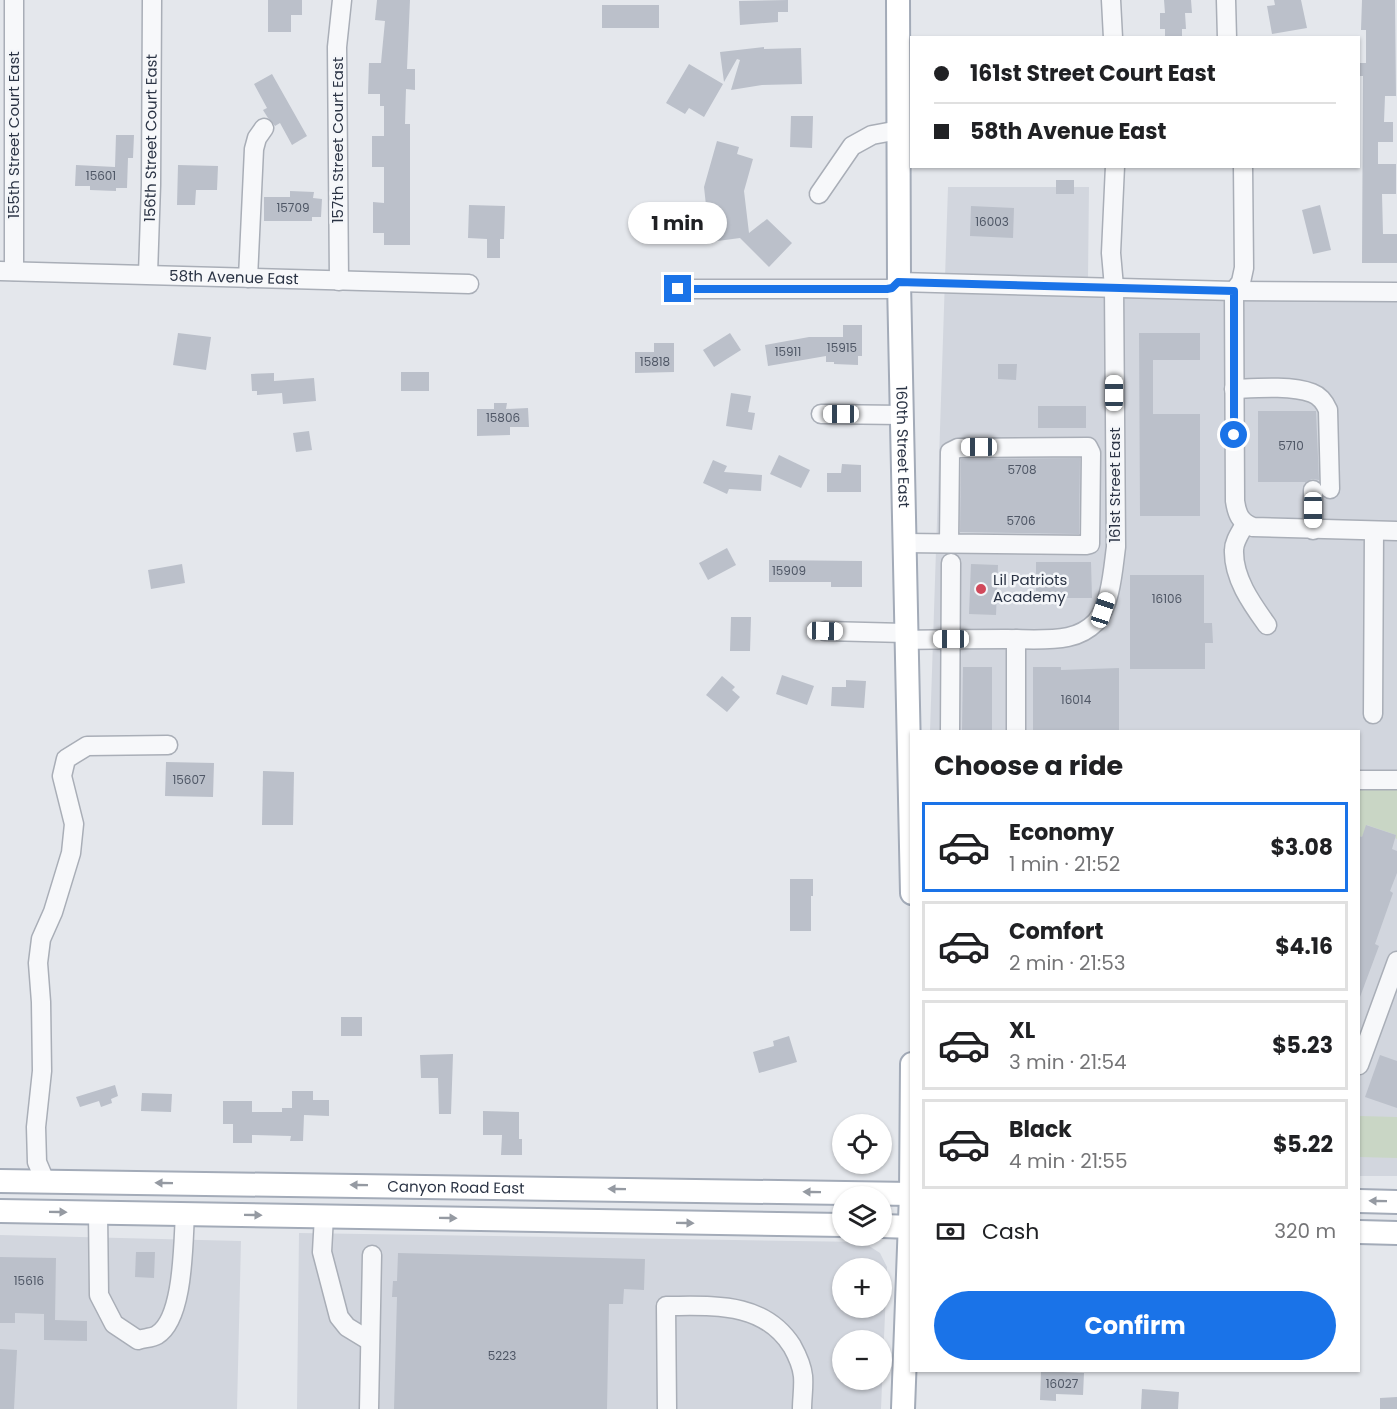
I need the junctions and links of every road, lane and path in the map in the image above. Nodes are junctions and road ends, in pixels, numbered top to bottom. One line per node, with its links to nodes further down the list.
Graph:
1 (14, 0): 14 (street, 155th Street Court East)
2 (153, 0): 15 (street, 156th Street Court East)
3 (342, 0): 17 (street, 157th Street Court East)
4 (898, 0): 10 (main road, 160th Street East)
5 (1111, 0): 7 (street)
6 (1226, 0): 8 (street)
7 (1113, 36)
8 (1227, 36)
9 (264, 128): 16 (street)
10 (899, 130): 13 (street); 18 (main road, 160th Street East)
11 (1115, 168): 20 (street, 161st Street East)
12 (1243, 168): 22 (street)
13 (819, 194)
14 (7, 271): 15 (street, 58th Avenue East)
15 (148, 274): 16 (street, 58th Avenue East)
16 (248, 278): 17 (street, 58th Avenue East)
17 (339, 281): 19 (street, 58th Avenue East)
18 (898, 282): 20 (street); 21 (street); 26 (main road, 160th Street East)
19 (469, 284)
20 (1114, 287): 22 (street); 38 (street, 161st Street East)
21 (678, 289)
22 (1234, 291): 23 (street); 24 (street)
23 (1397, 292)
24 (1234, 389): 27 (street); 28 (street)
25 (820, 414): 26 (street)
26 (902, 415): 31 (main road, 160th Street East)
27 (1245, 524): 28 (street); 34 (street)
28 (1313, 530): 29 (street)
29 (1374, 531): 30 (street); 39 (street)
30 (1397, 531)
31 (904, 543): 32 (street); 36 (main road, 160th Street East)
32 (949, 543): 32 (street)
33 (951, 563): 37 (street)
34 (1267, 625)
35 (825, 631): 36 (street)
36 (905, 636): 37 (street); 45 (main road, 160th Street East)
37 (951, 639): 38 (street); 40 (street)
38 (1016, 639): 41 (street)
39 (1373, 714)
40 (950, 730)
41 (1016, 730)
42 (168, 746): 49 (street)
43 (1360, 780): 44 (street)
44 (1397, 780)
45 (910, 820)
46 (1397, 961): 47 (street)
47 (1360, 1062)
48 (0, 1181): 49 (main road, Canyon Road East)
49 (45, 1181): 50 (main road, Canyon Road East, one-way to 49)
50 (910, 1194)
51 (1360, 1201): 52 (main road, one-way to 51)
52 (1397, 1202)
53 (0, 1211): 54 (main road, one-way to 54)
54 (98, 1212): 55 (main road); 55 (street)
55 (185, 1214): 56 (main road, one-way to 56)
56 (324, 1216): 57 (main road, one-way to 57); 64 (street)
57 (832, 1225)
58 (892, 1226): 59 (main road)
59 (910, 1227)
60 (1360, 1232): 61 (main road)
61 (1397, 1233)
62 (910, 1250): 68 (main road)
63 (372, 1255): 64 (street)
64 (370, 1341): 65 (street)
65 (369, 1409)
66 (667, 1409): 67 (street)
67 (802, 1409)
68 (903, 1409)

